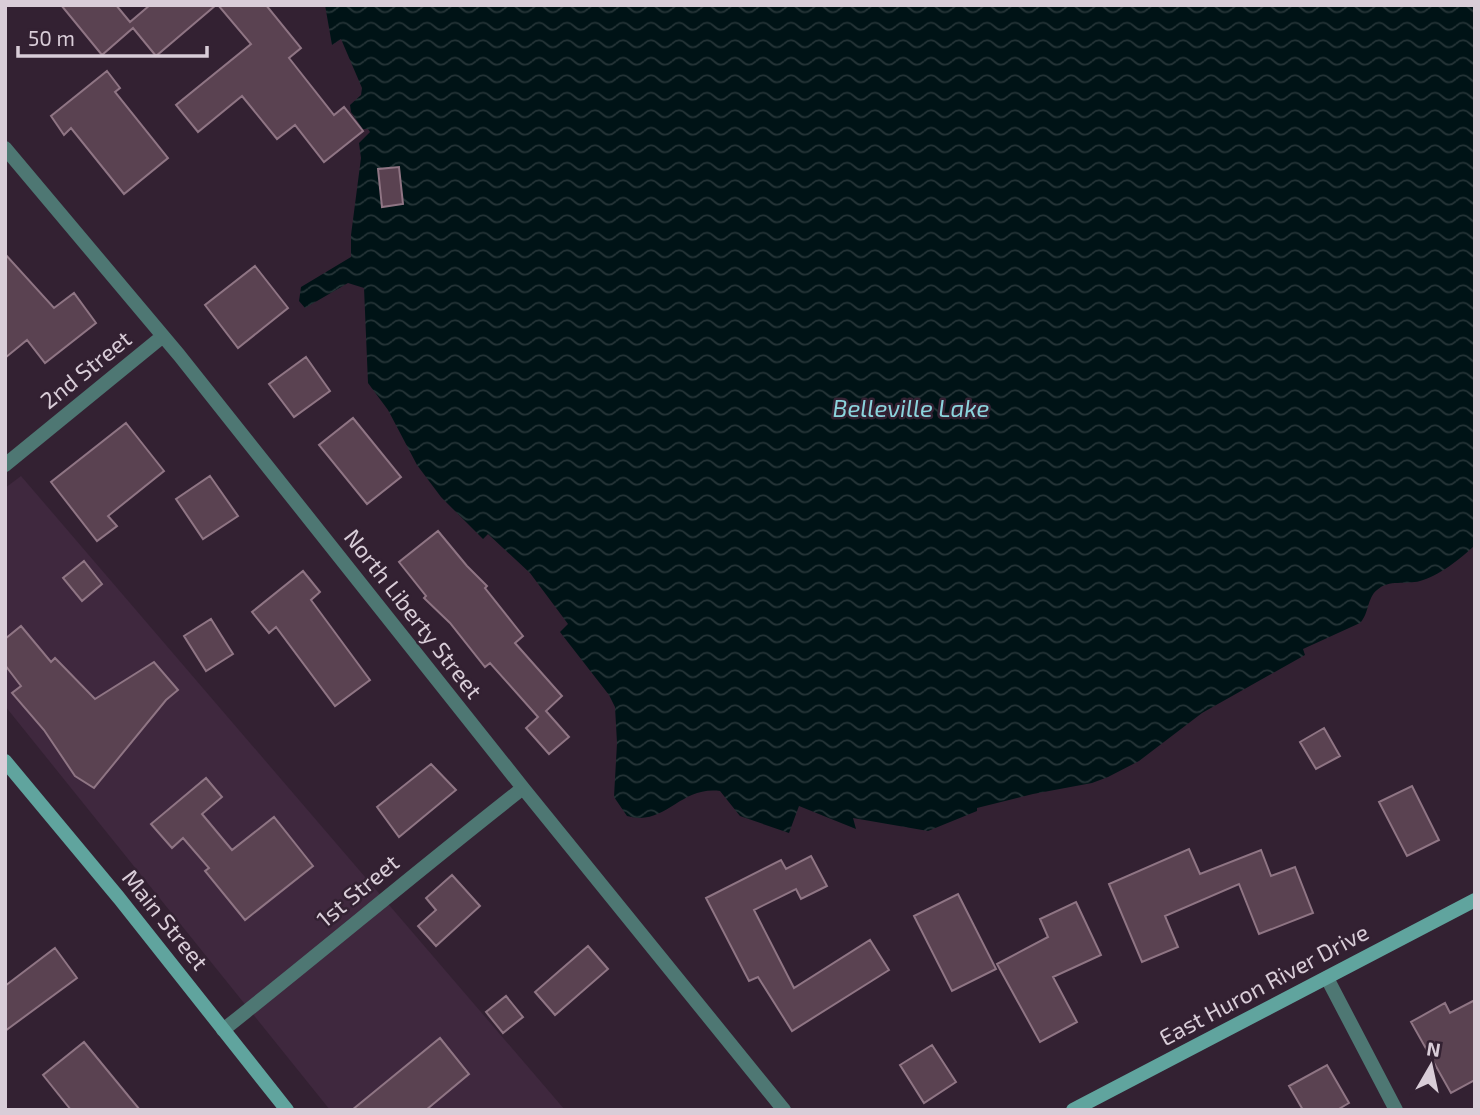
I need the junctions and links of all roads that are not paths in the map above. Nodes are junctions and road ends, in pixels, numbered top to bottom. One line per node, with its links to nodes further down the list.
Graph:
1 (5, 148): 2 (street, North Liberty Street)
2 (163, 336): 3 (street, 2nd Street); 5 (street, North Liberty Street)
3 (5, 465)
4 (5, 761): 8 (main road, Main Street)
5 (523, 788): 8 (street, 1st Street); 10 (street, North Liberty Street)
6 (1475, 900): 7 (main road, East Huron River Drive)
7 (1327, 978): 11 (main road, East Huron River Drive); 12 (street)
8 (223, 1030): 9 (main road, Main Street)
9 (287, 1110)
10 (784, 1110)
11 (1073, 1110)
12 (1396, 1110)

